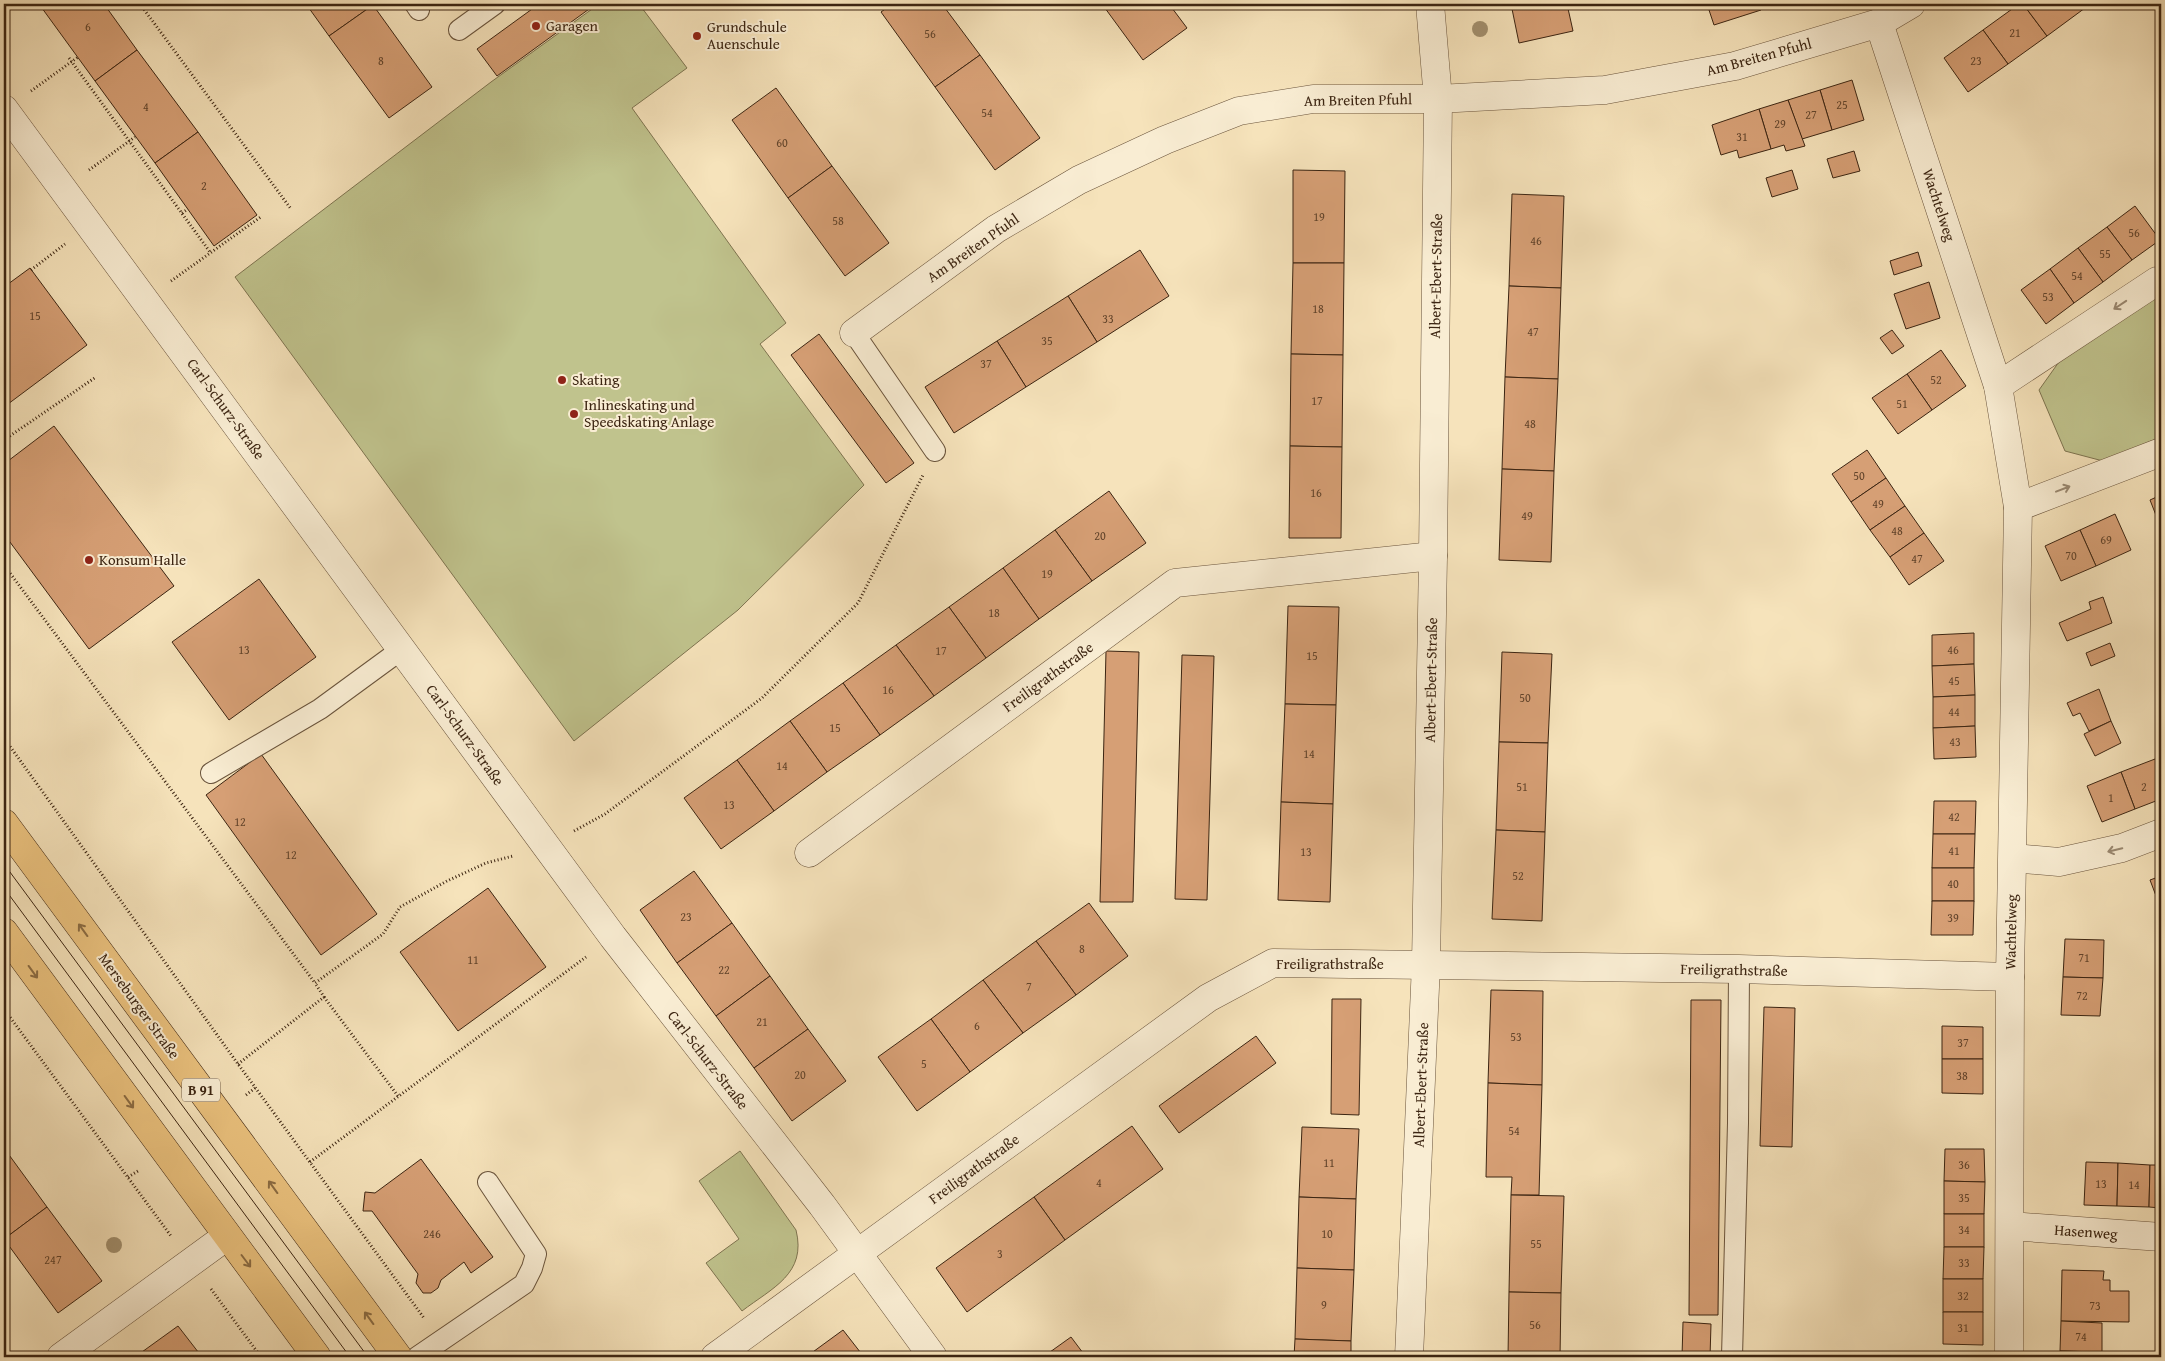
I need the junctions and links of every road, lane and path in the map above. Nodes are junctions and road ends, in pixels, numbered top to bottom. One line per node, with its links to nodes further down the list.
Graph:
1 (140, 4): 12 (path)
2 (494, 4): 6 (lane)
3 (1430, 4): 9 (street, Albert-Ebert-Straße)
4 (1911, 4): 5 (street, Am Breiten Pfuhl)
5 (1879, 23): 9 (street, Am Breiten Pfuhl); 22 (street, Wachtelweg)
6 (460, 30)
7 (78, 57): 8 (path)
8 (70, 60): 10 (path); 13 (path)
9 (1438, 99): 20 (street, Am Breiten Pfuhl); 27 (street, Albert-Ebert-Straße)
10 (4, 110): 19 (street, Carl-Schurz-Straße)
11 (188, 209): 13 (path)
12 (291, 209)
13 (182, 213): 16 (path)
14 (262, 216): 16 (path)
15 (66, 243): 17 (path)
16 (210, 252): 19 (path)
17 (31, 270)
18 (2161, 281): 22 (street, one-way to 22)
19 (145, 299): 29 (street, Carl-Schurz-Straße)
20 (854, 333): 24 (lane)
21 (96, 377): 23 (path)
22 (1998, 386): 26 (street, Wachtelweg)
23 (4, 440)
24 (935, 451): 34 (path)
25 (2161, 452): 26 (street, one-way to 25)
26 (2018, 507): 36 (street, Wachtelweg)
27 (1433, 556): 35 (street, Freiligrathstraße); 39 (street, Albert-Ebert-Straße)
28 (4, 565): 42 (path)
29 (402, 649): 31 (lane); 34 (street, Carl-Schurz-Straße)
30 (4, 738): 45 (path)
31 (211, 773)
32 (4, 823): 58 (main road, Merseburger Straße / B 91, one-way to 32)
33 (2161, 833): 36 (street, one-way to 36)
34 (546, 846): 38 (street, Carl-Schurz-Straße); 42 (path)
35 (809, 853)
36 (2013, 858): 41 (street, Wachtelweg)
37 (4, 932): 50 (main road, one-way to 50)
38 (613, 937): 46 (path); 52 (street, Carl-Schurz-Straße)
39 (1426, 964): 40 (street, Freiligrathstraße); 52 (street, Freiligrathstraße); 62 (street, Albert-Ebert-Straße)
40 (1739, 969): 41 (street, Freiligrathstraße); 63 (lane)
41 (2010, 977): 49 (street, Wachtelweg)
42 (315, 982): 43 (path)
43 (324, 997): 45 (path); 46 (path)
44 (4, 1009): 53 (path)
45 (238, 1064): 47 (path)
46 (399, 1096): 47 (path)
47 (310, 1162): 54 (path)
48 (488, 1182): 54 (lane)
49 (2010, 1226): 51 (street, Hasenweg); 64 (street, Wachtelweg)
50 (228, 1236): 53 (street); 57 (main road, one-way to 57)
51 (2161, 1237)
52 (857, 1254): 60 (street, Freiligrathstraße); 61 (street, Carl-Schurz-Straße)
53 (191, 1263): 55 (street); 56 (path)
54 (441, 1341): 59 (lane)
55 (61, 1357)
56 (261, 1357)
57 (317, 1357)
58 (398, 1357)
59 (417, 1357)
60 (714, 1357)
61 (933, 1357)
62 (1409, 1357)
63 (1732, 1357)
64 (2009, 1357)

